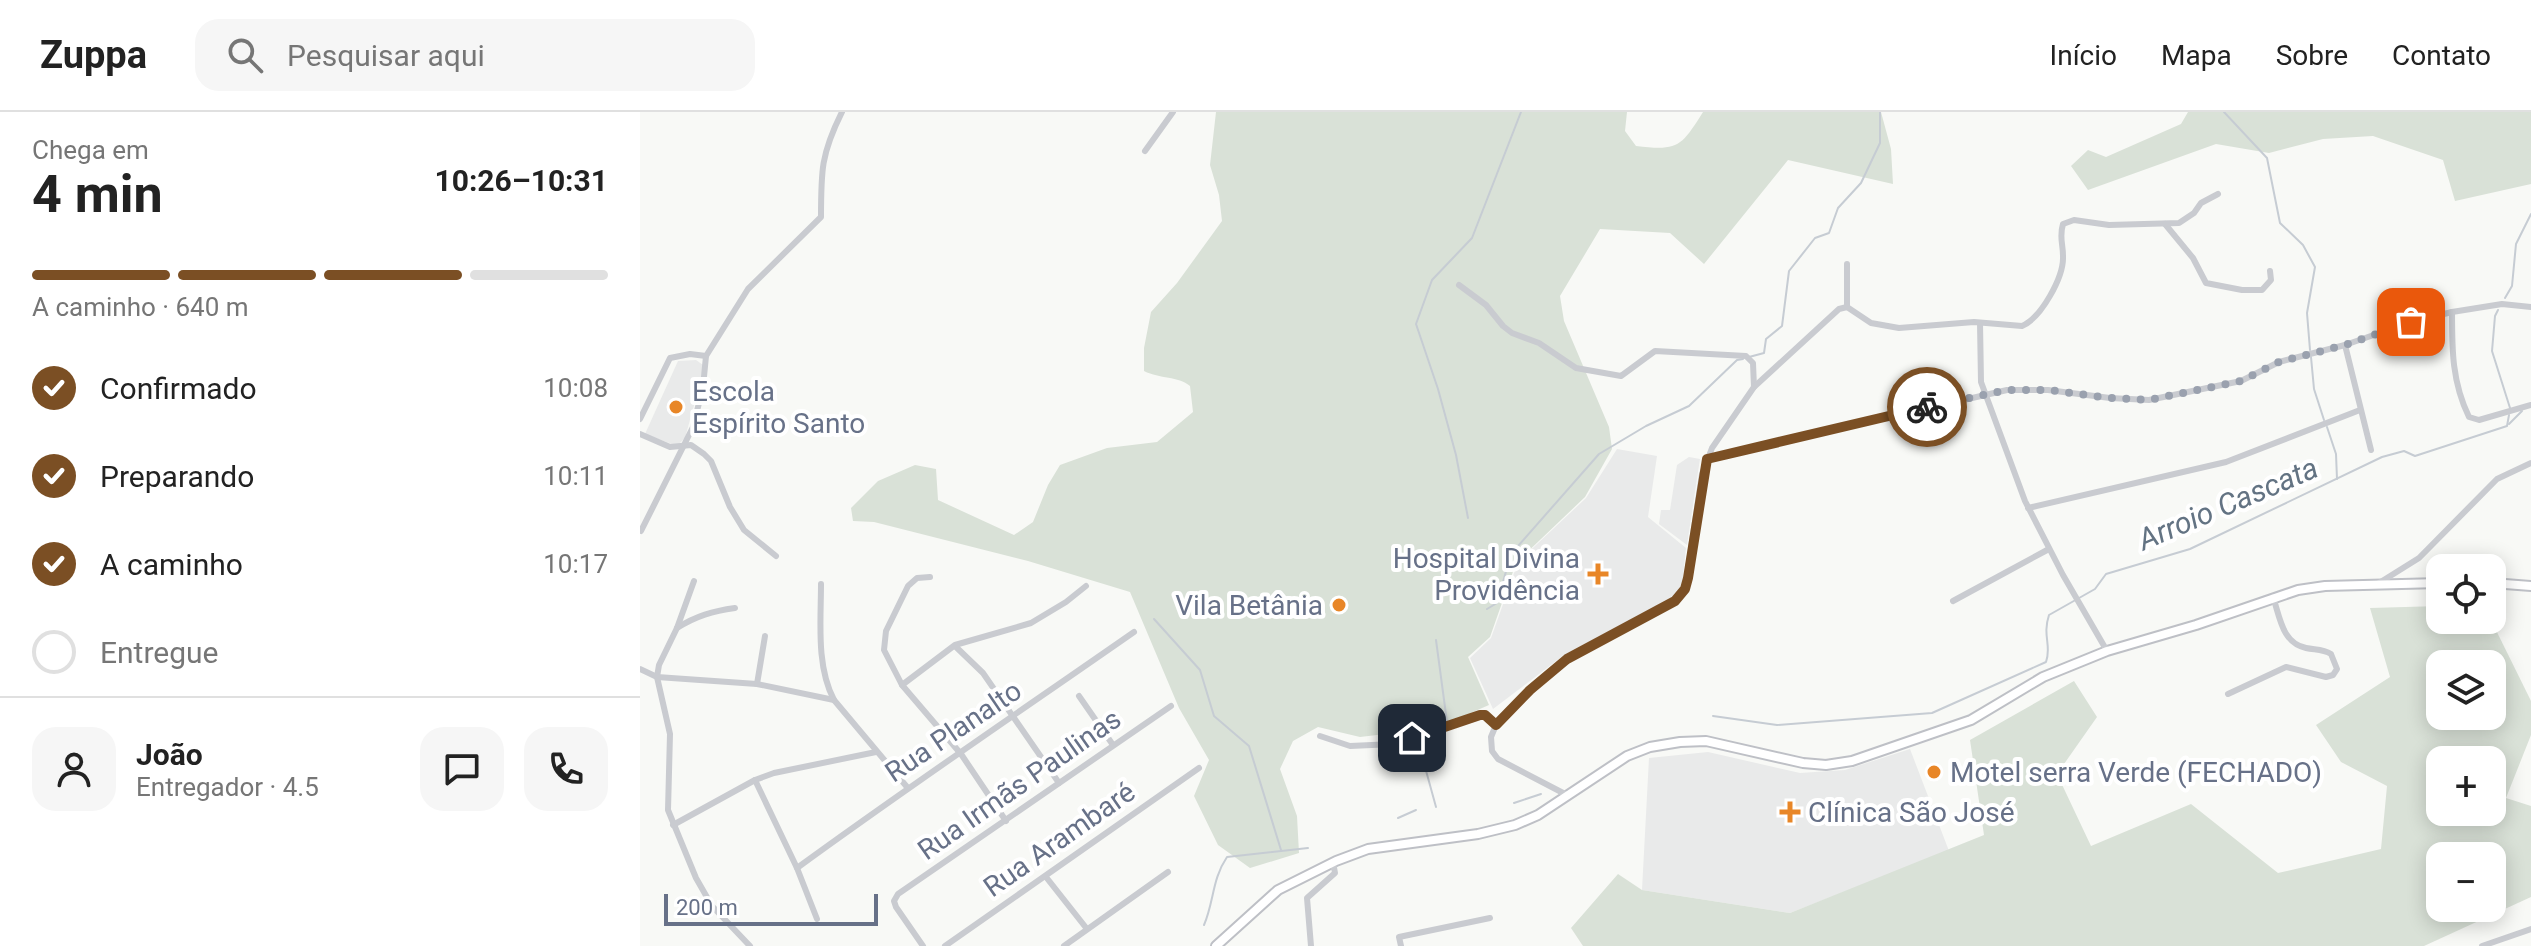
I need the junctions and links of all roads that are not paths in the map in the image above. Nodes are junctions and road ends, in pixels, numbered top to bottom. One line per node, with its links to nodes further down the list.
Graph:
1 (842, 112): 14 (street)
2 (1173, 112): 3 (street)
3 (1145, 151)
4 (2218, 194): 5 (street)
5 (2165, 224): 7 (street); 12 (street)
6 (1847, 264): 9 (street)
7 (2270, 271)
8 (1459, 285): 15 (street)
9 (1847, 307): 12 (street); 15 (street)
10 (2531, 307): 11 (street)
11 (2452, 312): 13 (street); 17 (street)
12 (1980, 323): 16 (street)
13 (2345, 345): 16 (street); 18 (street)
14 (706, 356): 19 (street); 21 (street)
15 (1754, 387): 23 (street)
16 (1986, 393): 23 (street); 25 (street)
17 (2531, 405)
18 (2360, 410): 22 (street); 25 (street)
19 (640, 419)
20 (640, 434): 21 (street)
21 (682, 447): 26 (street); 28 (street)
22 (2371, 450)
23 (1707, 459): 54 (street)
24 (2529, 462): 34 (street)
25 (2028, 508): 27 (street)
26 (641, 531)
27 (2049, 549): 38 (street); 44 (street)
28 (776, 556)
29 (930, 577): 48 (street)
30 (694, 581): 40 (street)
31 (2426, 583): 34 (main road)
32 (821, 584): 51 (street)
33 (2506, 584): 36 (main road)
34 (2376, 585): 37 (main road)
35 (1086, 586): 43 (street)
36 (2531, 586)
37 (2273, 597): 44 (main road); 49 (street)
38 (1953, 601)
39 (735, 608): 40 (street)
40 (677, 628): 46 (street)
41 (1134, 632): 53 (street, Rua Planalto)
42 (765, 636): 47 (street)
43 (955, 645): 48 (street); 53 (street)
44 (2107, 651): 63 (main road)
45 (640, 669): 46 (street)
46 (657, 677): 47 (street); 65 (street)
47 (757, 684): 51 (street)
48 (902, 685): 58 (street)
49 (2228, 694)
50 (1079, 696): 56 (street)
51 (834, 700): 57 (street)
52 (1171, 706): 56 (street, Rua Irmãs Paulinas)
53 (1014, 717): 58 (street, Rua Planalto); 61 (street)
54 (1496, 725): 55 (street); 63 (street)
55 (1320, 736)
56 (1113, 745): 61 (street, Rua Irmãs Paulinas)
57 (876, 752): 60 (street); 62 (street)
58 (961, 754): 62 (street, Rua Planalto); 64 (street)
59 (1199, 768): 69 (street, Rua Arambaré)
60 (755, 780): 65 (street); 67 (street)
61 (1059, 783): 64 (street, Rua Irmãs Paulinas)
62 (907, 787): 67 (street, Rua Planalto)
63 (1567, 795): 66 (main road)
64 (1006, 821): 75 (street, Rua Irmãs Paulinas)
65 (673, 825): 74 (street)
66 (1333, 862): 78 (main road); 79 (street)
67 (797, 868): 71 (street)
68 (1168, 872): 72 (street)
69 (1046, 877): 72 (street); 76 (street, Rua Arambaré)
70 (1490, 918): 80 (street)
71 (817, 919)
72 (1087, 929): 77 (street)
73 (2531, 929): 81 (street)
74 (750, 946)
75 (923, 946)
76 (945, 946)
77 (1064, 946)
78 (1216, 946)
79 (1311, 946)
80 (1401, 946)
81 (2482, 946)

